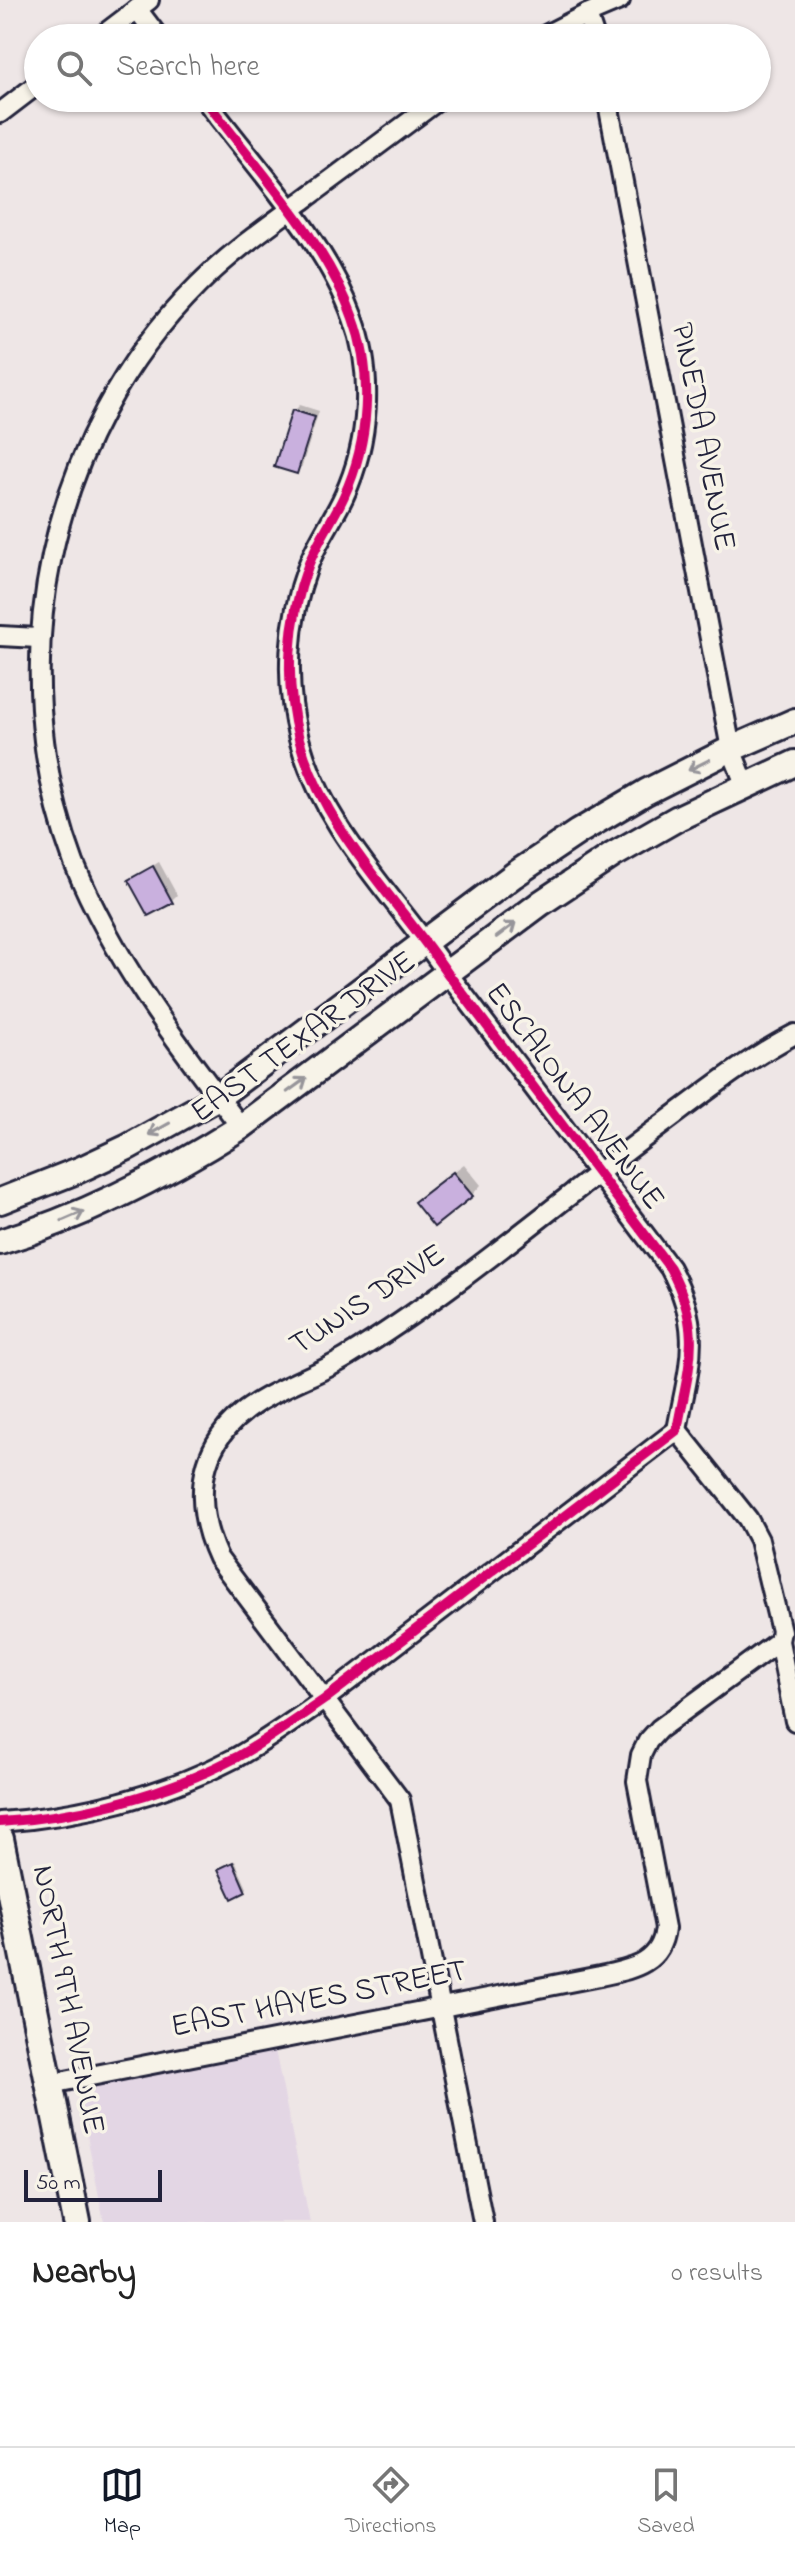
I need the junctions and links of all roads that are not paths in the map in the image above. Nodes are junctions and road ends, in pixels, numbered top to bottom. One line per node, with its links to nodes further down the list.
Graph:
1 (620, 0): 3 (street)
2 (134, 7): 4 (street); 5 (street)
3 (587, 14): 6 (street); 7 (street)
4 (115, 24)
5 (148, 24)
6 (567, 24)
7 (590, 24)
8 (24, 95): 12 (street)
9 (215, 112): 13 (street, ESCALONA AVENUE)
10 (422, 112): 13 (street)
11 (610, 112): 17 (street, PINEDA AVENUE)
12 (0, 113)
13 (290, 210): 15 (street); 20 (street, ESCALONA AVENUE)
14 (0, 636): 15 (street)
15 (38, 638): 23 (street)
16 (795, 721): 17 (street, EAST TEXAR DRIVE)
17 (731, 749): 19 (street, PINEDA AVENUE); 20 (street, EAST TEXAR DRIVE, one-way to 20)
18 (795, 763): 19 (street, EAST TEXAR DRIVE)
19 (745, 784): 21 (street, EAST TEXAR DRIVE, one-way to 19)
20 (426, 941): 21 (street, ESCALONA AVENUE); 23 (street, EAST TEXAR DRIVE)
21 (448, 974): 24 (street, EAST TEXAR DRIVE, one-way to 21); 25 (street, ESCALONA AVENUE)
22 (795, 1034): 25 (street, TUNIS DRIVE)
23 (218, 1097): 24 (street); 26 (street, EAST TEXAR DRIVE, one-way to 26)
24 (241, 1127): 27 (street, EAST TEXAR DRIVE, one-way to 24)
25 (598, 1172): 28 (street, ESCALONA AVENUE); 30 (street, TUNIS DRIVE)
26 (0, 1201)
27 (0, 1242)
28 (677, 1430): 29 (street); 30 (street)
29 (785, 1633): 31 (street); 34 (street, EAST HAYES STREET)
30 (325, 1699): 32 (street); 34 (street, TUNIS DRIVE)
31 (795, 1721)
32 (0, 1822)
33 (0, 1839): 35 (main road, NORTH 9TH AVENUE)
34 (442, 2007): 35 (street, EAST HAYES STREET); 37 (street, TUNIS DRIVE)
35 (50, 2084): 36 (main road, NORTH 9TH AVENUE)
36 (77, 2222)
37 (483, 2222)

